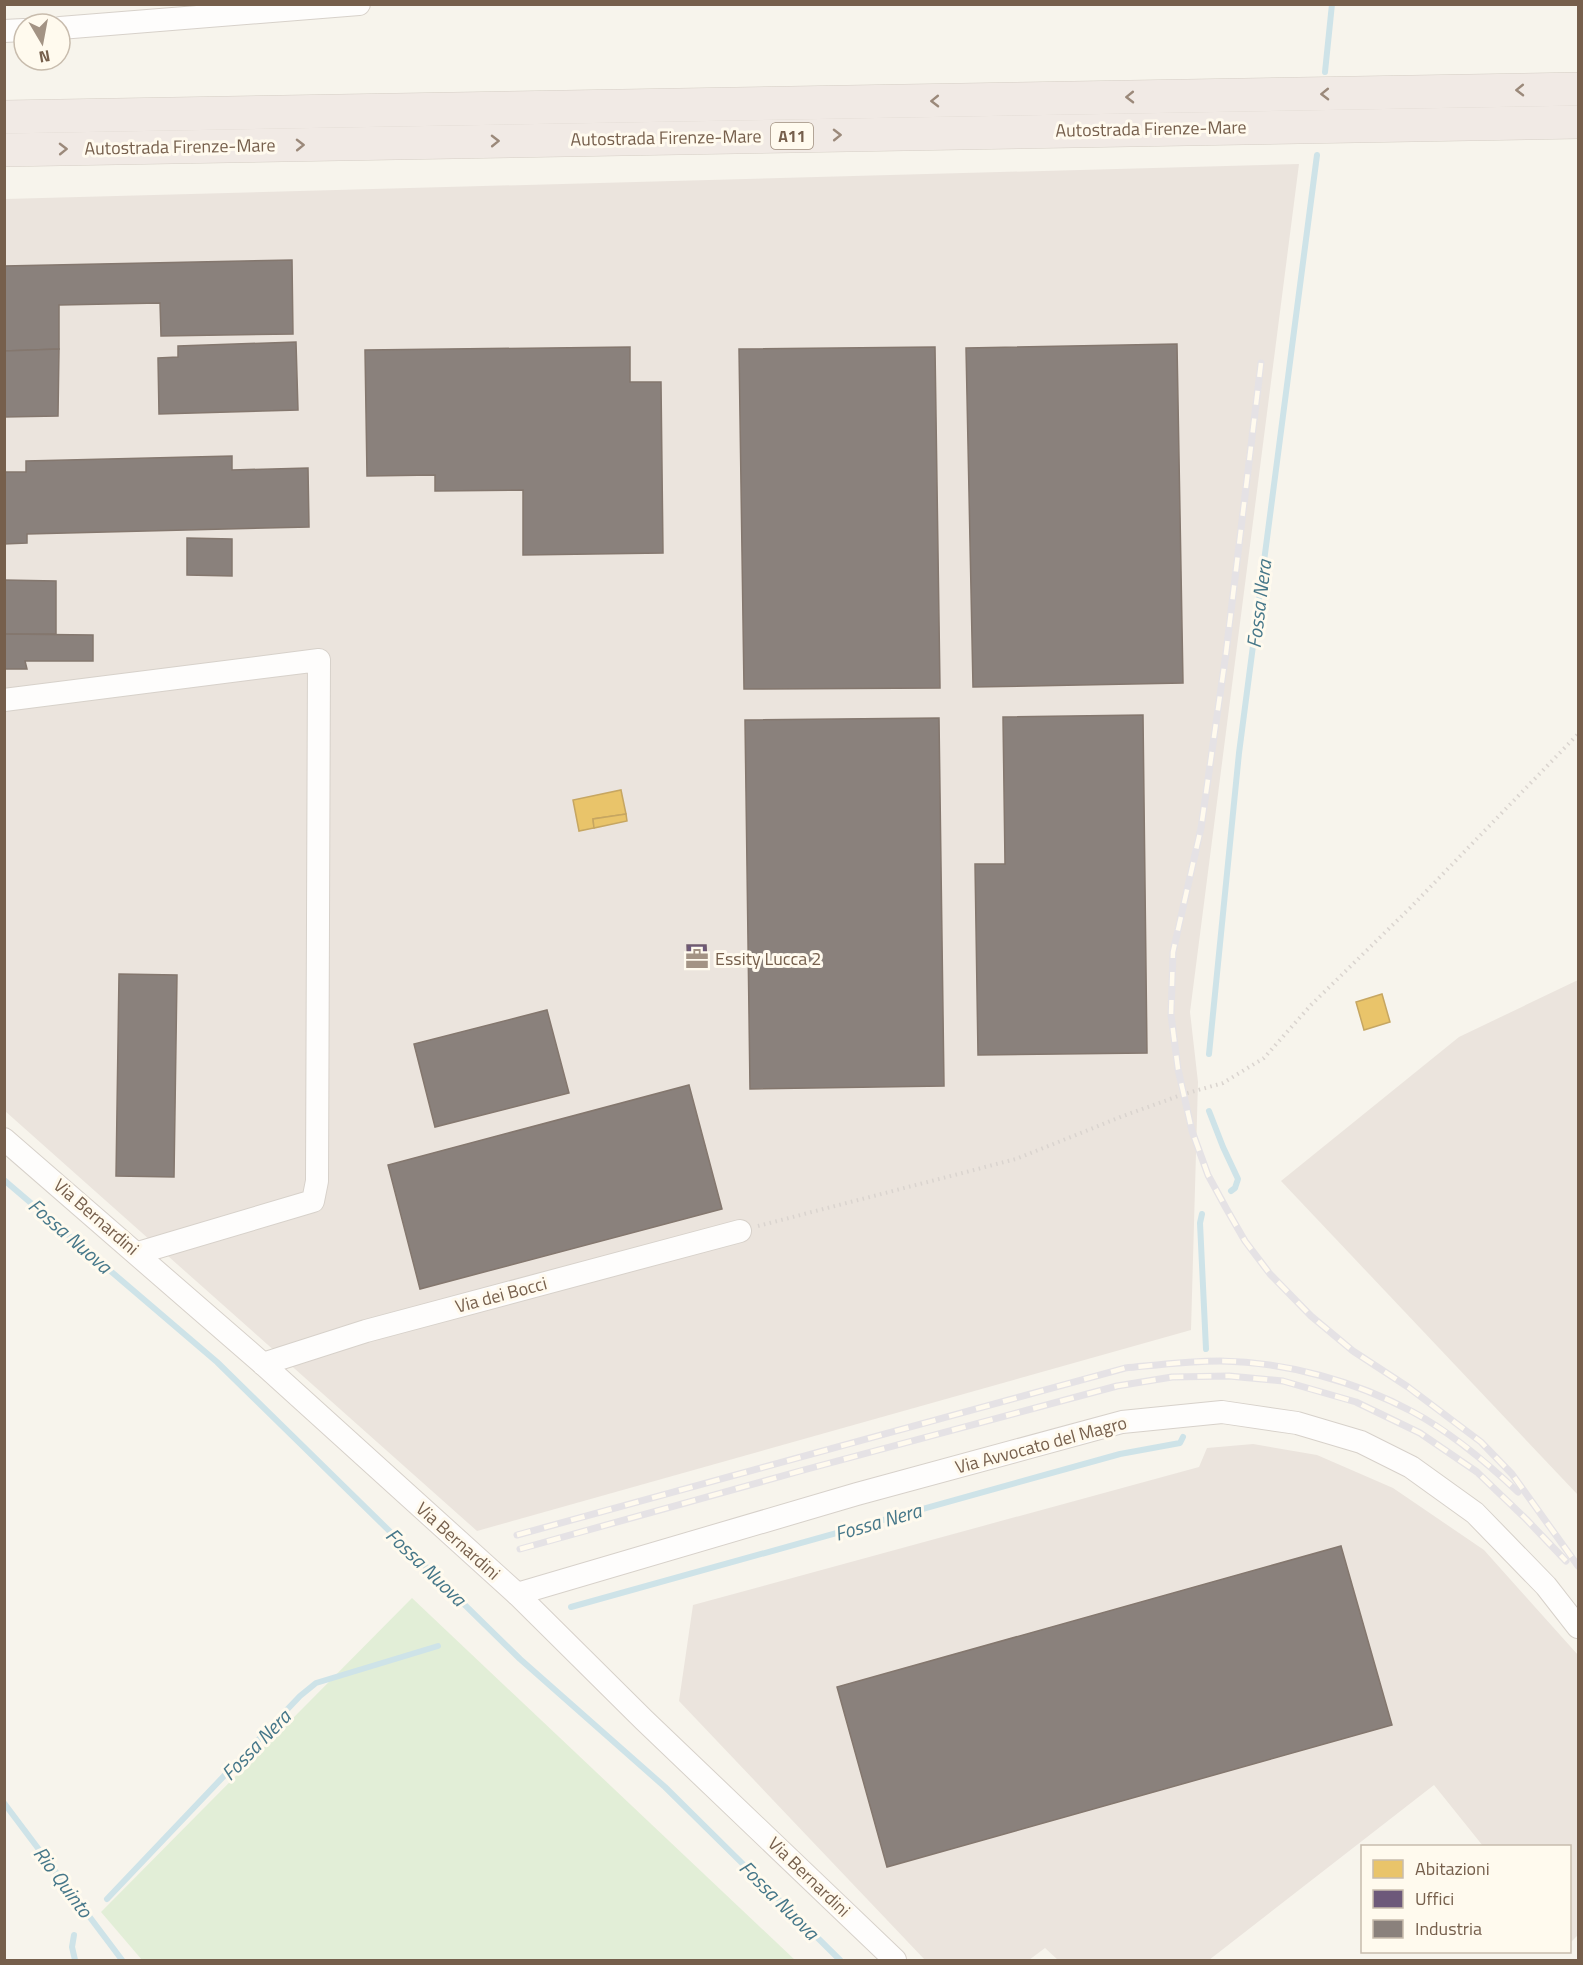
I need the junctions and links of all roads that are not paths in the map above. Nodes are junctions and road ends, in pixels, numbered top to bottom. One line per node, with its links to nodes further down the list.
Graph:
1 (359, 4): 2 (street)
2 (72, 27)
3 (1578, 89): 4 (highway, Autostrada Firenze-Mare / A11, one-way to 4)
4 (4, 117)
5 (1578, 122): 6 (highway, Autostrada Firenze-Mare / A11, one-way to 5)
6 (4, 150)
7 (4, 700): 10 (street)
8 (4, 1139): 10 (street, Via Bernardini)
9 (740, 1231): 11 (street, Via dei Bocci)
10 (138, 1253): 11 (street, Via Bernardini)
11 (263, 1364): 12 (street, Via Bernardini)
12 (517, 1594): 13 (street, Via Avvocato del Magro); 14 (street, Via Bernardini)
13 (1578, 1627)
14 (895, 1960)

